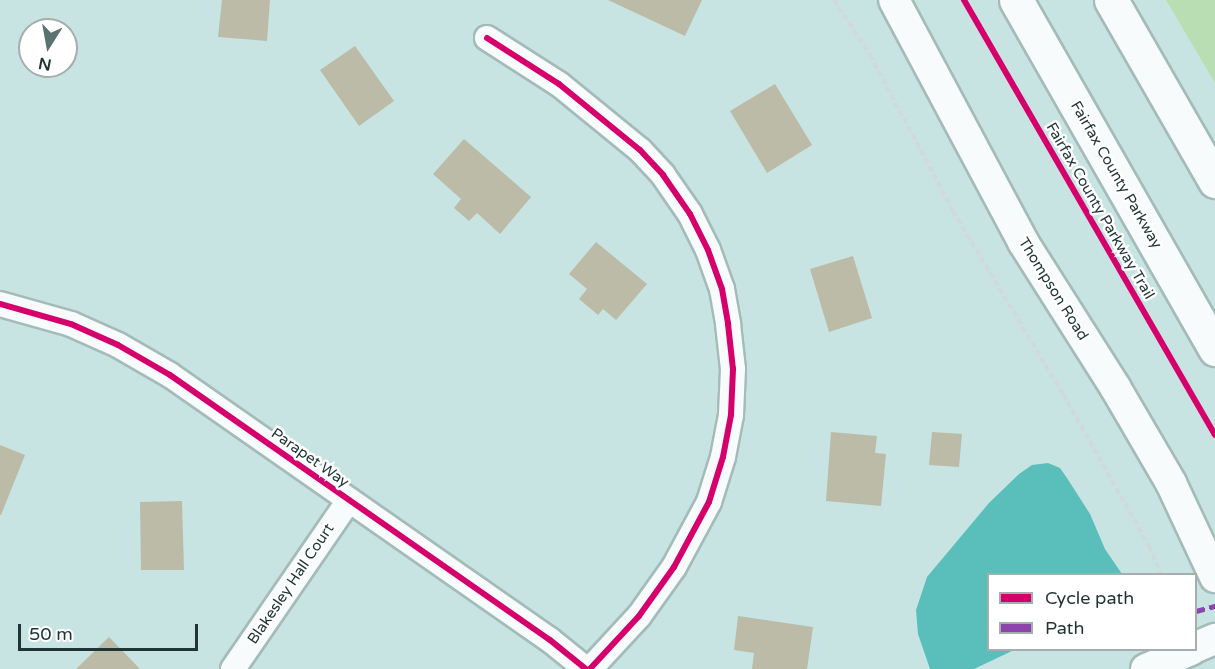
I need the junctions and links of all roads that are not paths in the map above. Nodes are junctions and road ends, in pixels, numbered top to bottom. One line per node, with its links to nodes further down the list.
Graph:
1 (894, 0): 9 (street, Thompson Road)
2 (1016, 0): 7 (highway, Fairfax County Parkway)
3 (1111, 0): 5 (highway)
4 (488, 38): 14 (street)
5 (1215, 181)
6 (0, 304): 8 (street, Parapet Way)
7 (1215, 349)
8 (348, 500): 13 (street, Blakesley Hall Court); 14 (street, Parapet Way)
9 (1215, 577)
10 (1215, 639): 11 (street)
11 (1197, 647)
12 (1189, 651): 15 (street)
13 (233, 669)
14 (588, 669)
15 (1146, 669)

